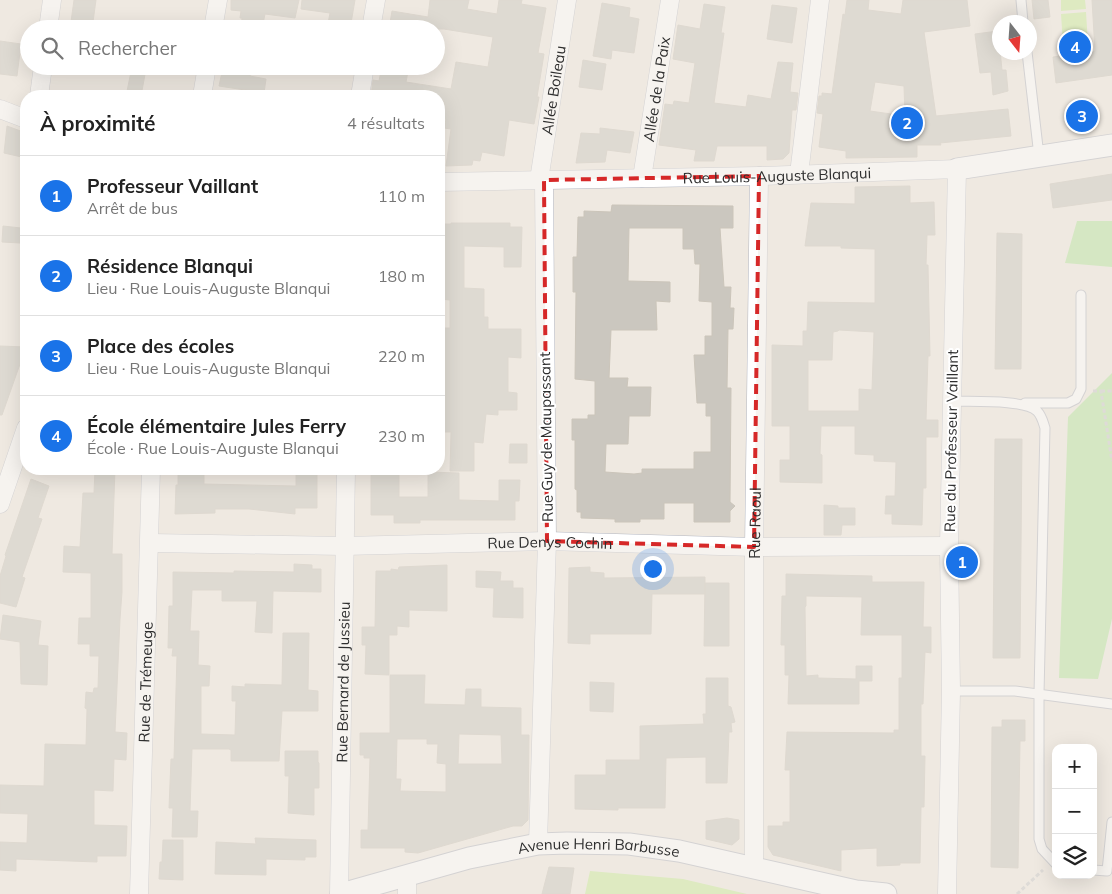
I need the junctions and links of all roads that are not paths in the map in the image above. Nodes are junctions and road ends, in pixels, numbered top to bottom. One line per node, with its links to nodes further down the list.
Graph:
1 (52, 0): 9 (street)
2 (218, 0): 10 (street)
3 (376, 0): 11 (street)
4 (567, 0): 27 (street, Allée Boileau)
5 (670, 0): 26 (street, Allée de la Paix)
6 (820, 0): 24 (street)
7 (1021, 0): 8 (lane)
8 (1023, 15)
9 (49, 20)
10 (215, 20)
11 (373, 20)
12 (1028, 60): 22 (lane)
13 (42, 75): 16 (street)
14 (206, 75): 17 (street)
15 (363, 75): 18 (street)
16 (40, 90)
17 (203, 90)
18 (361, 90)
19 (0, 108): 20 (street)
20 (20, 116)
21 (1112, 146): 22 (street, Rue Louis-Auguste Blanqui)
22 (1039, 156): 23 (street, Rue Louis-Auguste Blanqui)
23 (956, 169): 24 (street, Rue Louis-Auguste Blanqui); 30 (street, Rue du Professeur Vaillant)
24 (799, 174): 25 (street, Rue Louis-Auguste Blanqui)
25 (759, 176): 26 (street, Rue Louis-Auguste Blanqui); 40 (street, Rue Raoul)
26 (642, 178): 27 (street, Rue Louis-Auguste Blanqui)
27 (541, 180): 28 (street, Rue Louis-Auguste Blanqui); 36 (street, Rue Guy de Maupassant)
28 (445, 182)
29 (1080, 295): 31 (lane)
30 (952, 401): 31 (lane); 39 (street, Rue du Professeur Vaillant)
31 (1018, 403): 42 (lane)
32 (20, 446): 35 (street)
33 (151, 475): 37 (street, Rue de Trémeuge)
34 (346, 475): 38 (street, Rue Bernard de Jussieu)
35 (0, 504)
36 (547, 542): 38 (street, Rue Denys Cochin); 40 (street, Rue Denys Cochin); 45 (street, Rue Guy de Maupassant)
37 (150, 543): 38 (street, Rue Denys Cochin); 51 (street, Rue de Trémeuge)
38 (344, 546): 52 (street, Rue Bernard de Jussieu)
39 (950, 546): 40 (street, Rue Denys Cochin); 41 (street, Rue du Professeur Vaillant)
40 (754, 547): 47 (street, Rue Raoul)
41 (951, 691): 42 (lane); 54 (street, Rue du Professeur Vaillant)
42 (1039, 694): 43 (lane); 46 (lane)
43 (1112, 704)
44 (1112, 822): 48 (lane)
45 (538, 844): 47 (street, Avenue Henri Barbusse); 49 (street, Avenue Henri Barbusse)
46 (1052, 860)
47 (754, 869): 50 (street, Avenue Henri Barbusse)
48 (1097, 870)
49 (407, 884): 52 (street, Avenue Henri Barbusse)
50 (859, 893): 53 (street, Avenue Henri Barbusse)
51 (139, 894)
52 (340, 894)
53 (886, 894)
54 (947, 894)

